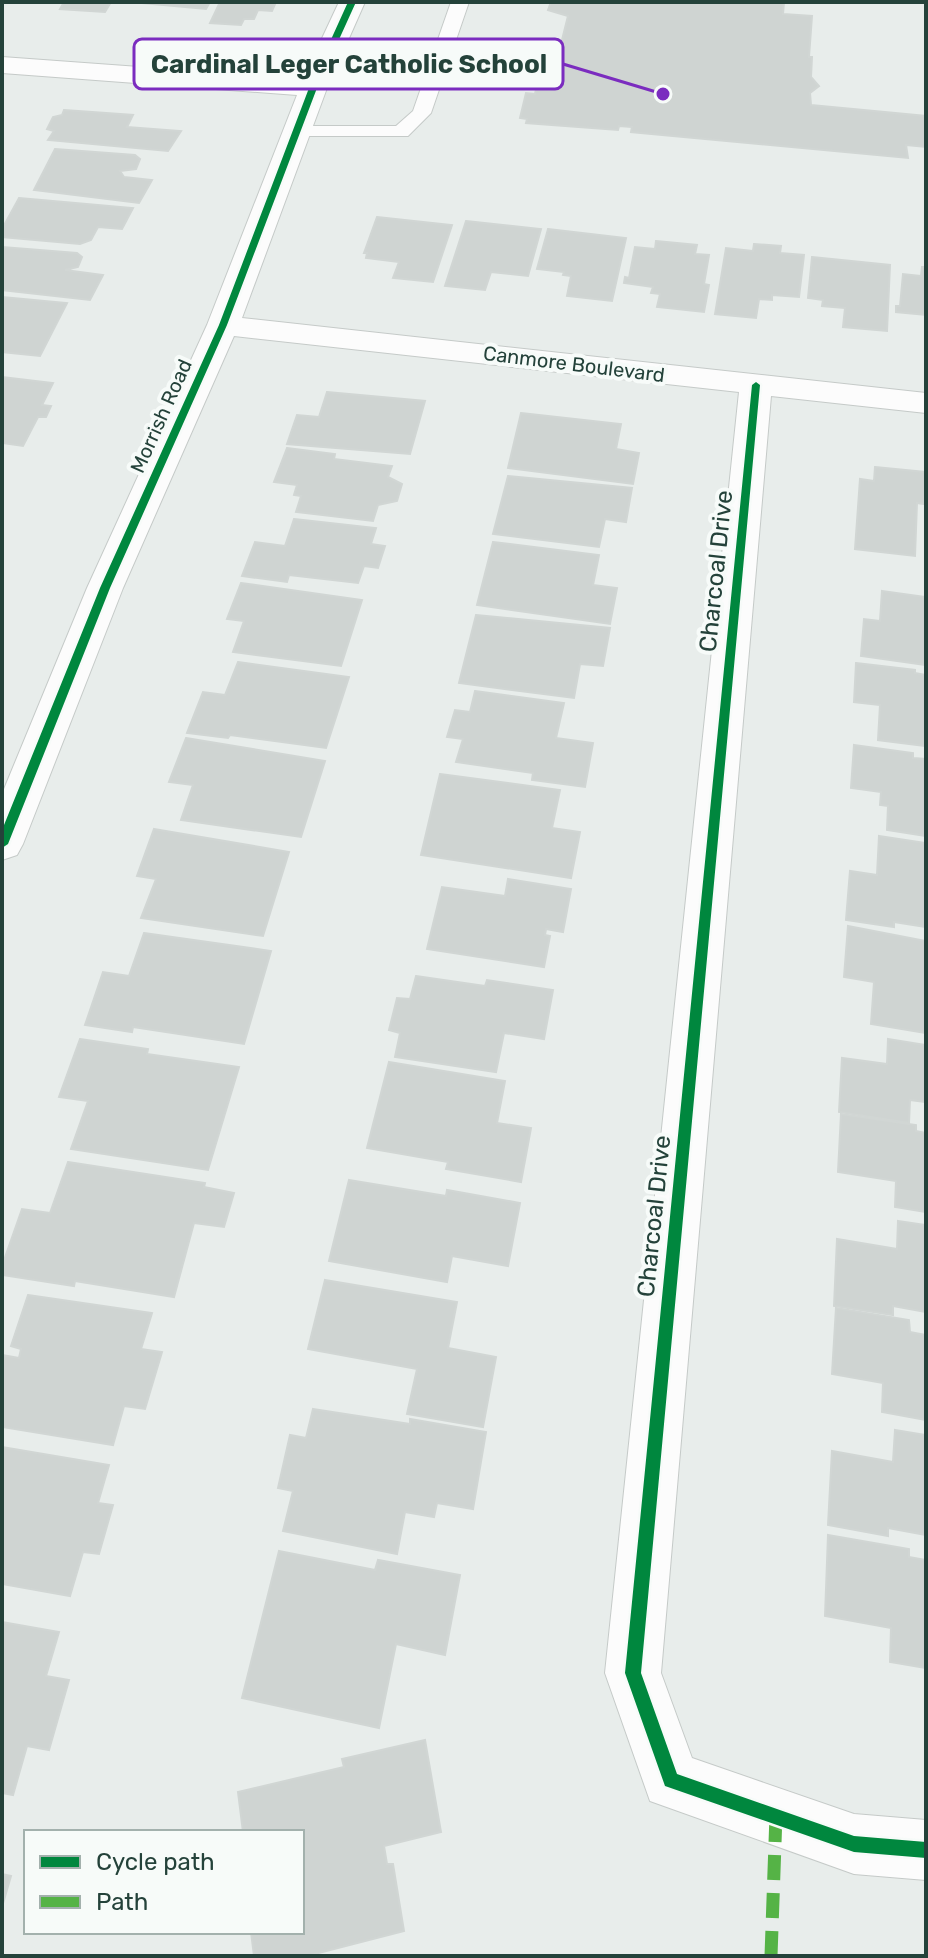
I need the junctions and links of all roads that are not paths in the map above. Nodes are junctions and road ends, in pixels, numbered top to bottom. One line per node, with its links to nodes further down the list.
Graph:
1 (352, 2): 4 (street, Morrish Road)
2 (460, 2): 5 (lane)
3 (2, 65): 4 (street)
4 (313, 88): 5 (street, Morrish Road)
5 (297, 132): 6 (street, Morrish Road)
6 (223, 325): 7 (street, Canmore Boulevard); 9 (street, Morrish Road)
7 (756, 385): 8 (street, Canmore Boulevard); 10 (street, Charcoal Drive)
8 (926, 403)
9 (2, 844)
10 (926, 1850)

